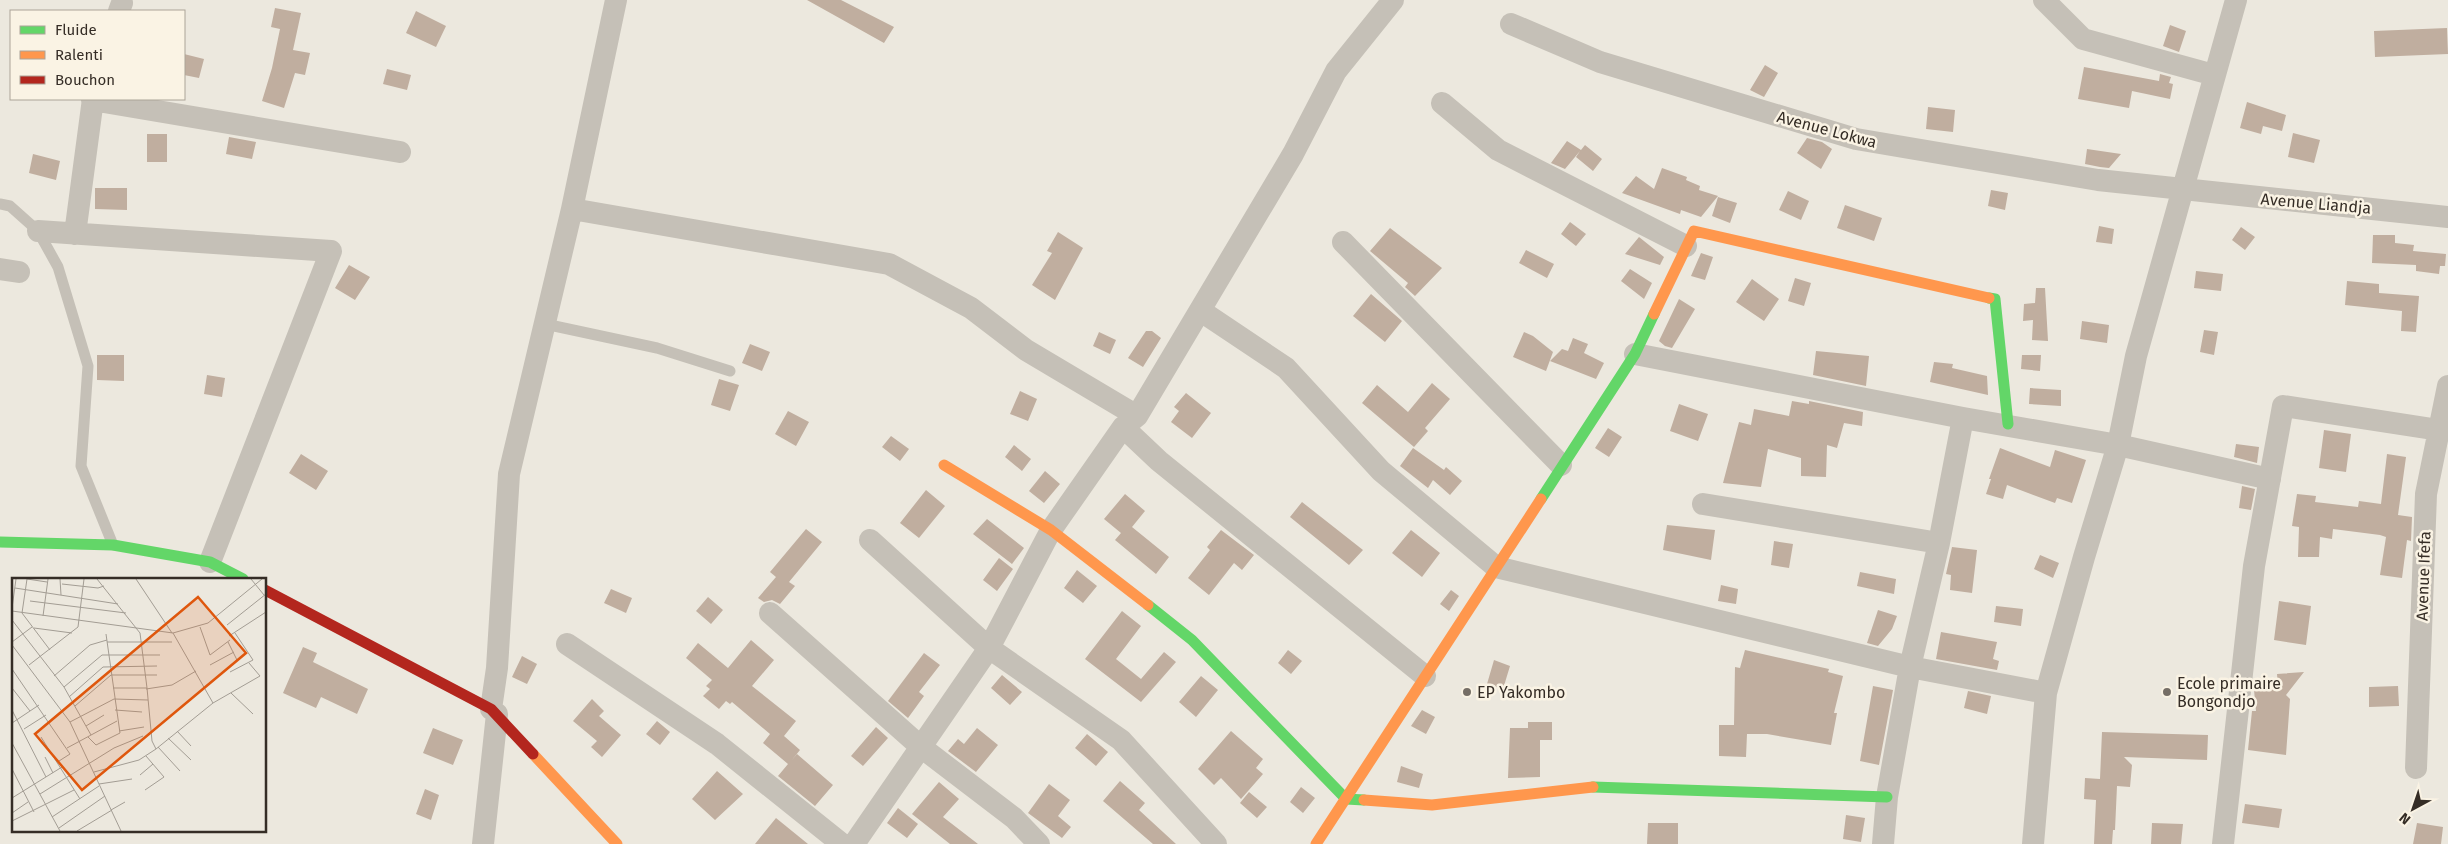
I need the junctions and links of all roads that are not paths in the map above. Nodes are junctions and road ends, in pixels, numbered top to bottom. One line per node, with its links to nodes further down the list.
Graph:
1 (616, 0): 13 (street)
2 (1393, 0): 19 (street)
3 (2044, 0): 6 (street)
4 (2236, 0): 6 (street)
5 (1511, 24): 11 (street, Avenue Lokwa)
6 (2214, 75): 11 (street)
7 (92, 100): 16 (street)
8 (98, 100): 10 (street)
9 (1442, 103): 18 (street)
10 (400, 152)
11 (2184, 191): 14 (street, Avenue Liandja); 28 (street)
12 (0, 204): 15 (lane)
13 (572, 209): 20 (street); 25 (street)
14 (2448, 217)
15 (38, 231): 16 (street); 37 (lane)
16 (75, 234): 38 (street)
17 (1344, 242): 30 (street)
18 (1686, 246): 21 (street); 26 (street)
19 (1201, 311): 25 (street); 39 (street)
20 (545, 324): 22 (lane); 48 (street)
21 (1635, 354): 24 (street); 30 (street)
22 (730, 371)
23 (2448, 386): 27 (street, Avenue Ifefa)
24 (1962, 418): 26 (street); 36 (street)
25 (1130, 422): 33 (street); 46 (street)
26 (2008, 424): 28 (street)
27 (2439, 430): 31 (street); 50 (street, Avenue Ifefa)
28 (2118, 445): 31 (street); 47 (street)
29 (944, 465): 33 (street)
30 (1562, 465): 39 (street)
31 (2270, 479): 62 (street)
32 (1703, 504): 36 (street)
33 (1051, 530): 44 (street); 52 (street)
34 (870, 540): 44 (street)
35 (0, 542): 37 (street)
36 (1939, 543): 45 (street)
37 (113, 545): 38 (street)
38 (210, 562): 40 (street)
39 (1496, 567): 45 (street); 46 (street)
40 (241, 578)
41 (266, 591): 48 (street)
42 (770, 613): 49 (street)
43 (567, 644): 55 (street)
44 (989, 648): 49 (street); 58 (street)
45 (1910, 667): 47 (street); 51 (street)
46 (1425, 676): 52 (street)
47 (2046, 693): 61 (street)
48 (494, 712): 53 (street); 54 (street)
49 (920, 747): 56 (street); 57 (street)
50 (2416, 768)
51 (1887, 797): 52 (street); 60 (street)
52 (1346, 799): 59 (street)
53 (483, 844)
54 (617, 844)
55 (842, 844)
56 (854, 844)
57 (1039, 844)
58 (1216, 844)
59 (1316, 844)
60 (1883, 844)
61 (2033, 844)
62 (2223, 844)

